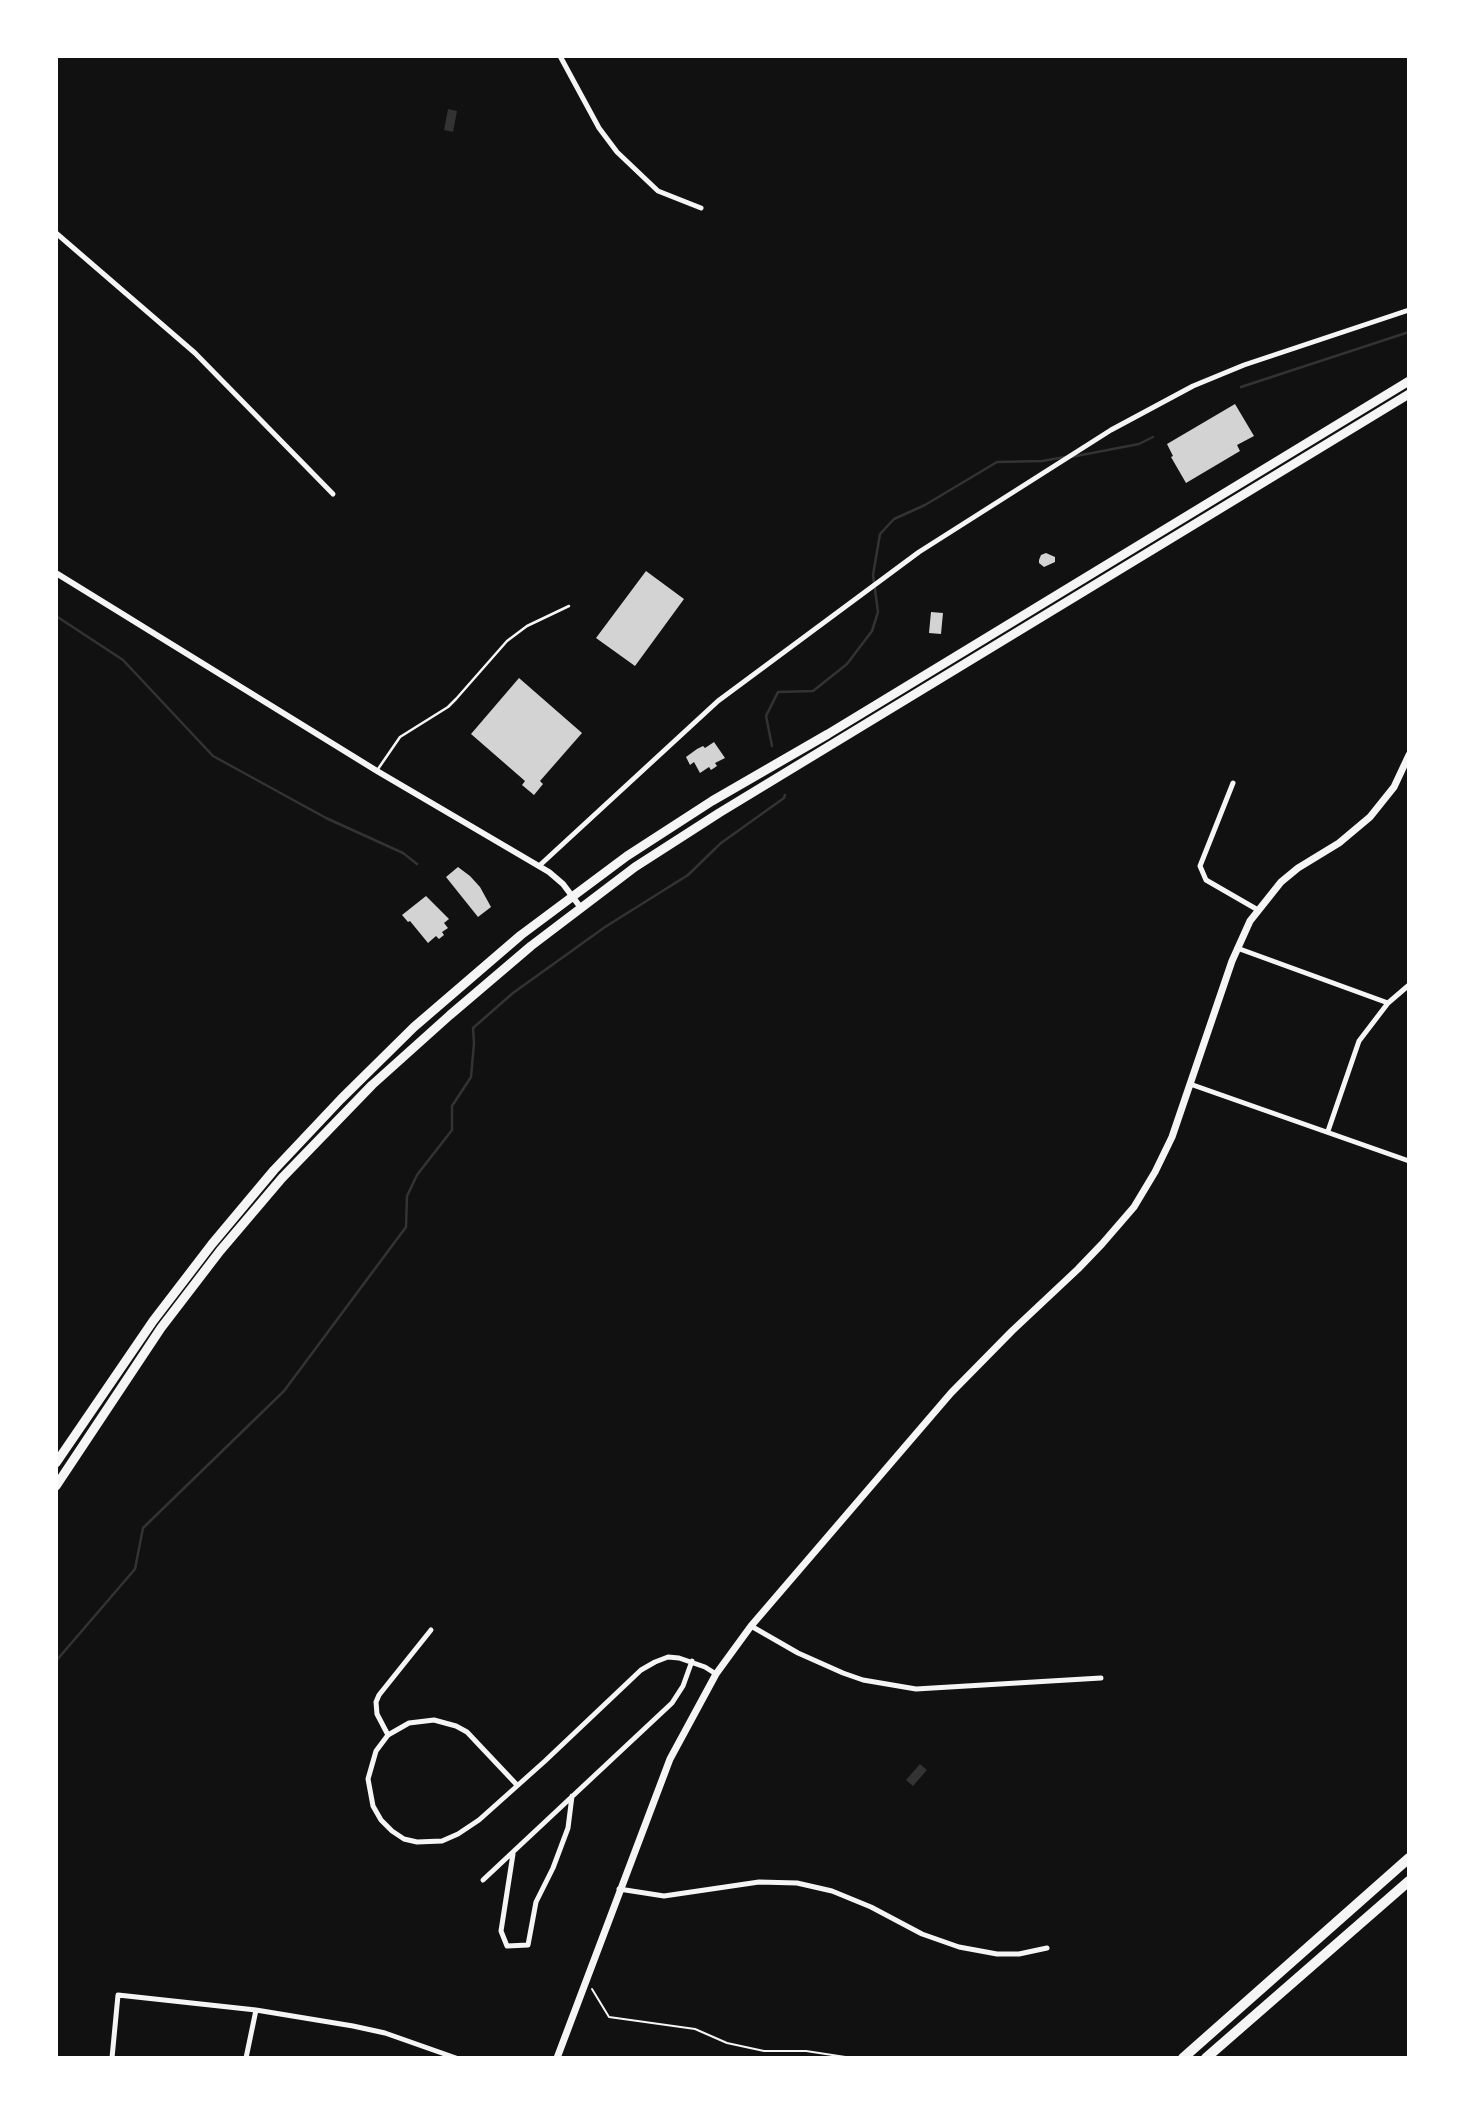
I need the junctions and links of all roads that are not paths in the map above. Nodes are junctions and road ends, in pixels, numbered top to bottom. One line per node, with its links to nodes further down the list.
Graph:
1 (560, 56): 2 (street)
2 (701, 208)
3 (56, 233): 7 (street)
4 (1409, 310): 13 (street)
5 (1409, 381): 14 (highway)
6 (1409, 394): 15 (highway)
7 (333, 494)
8 (56, 573): 11 (street)
9 (569, 606): 11 (lane)
10 (1409, 755): 16 (main road)
11 (377, 771): 13 (street)
12 (1233, 783): 16 (street)
13 (539, 866): 14 (street)
14 (572, 896): 15 (street); 23 (highway)
15 (581, 908): 24 (highway)
16 (1258, 910): 17 (main road)
17 (1237, 948): 19 (street); 20 (main road)
18 (1409, 985): 19 (street)
19 (1388, 1003): 21 (street)
20 (1190, 1084): 21 (street); 25 (main road)
21 (1328, 1131): 22 (street)
22 (1409, 1161)
23 (56, 1463)
24 (56, 1486)
25 (751, 1626): 28 (main road); 29 (street)
26 (431, 1630): 30 (street)
27 (692, 1661): 28 (street); 31 (street); 32 (street)
28 (716, 1674): 37 (main road)
29 (1101, 1678)
30 (388, 1735): 31 (street); 31 (street)
31 (517, 1785)
32 (572, 1796): 33 (street); 33 (street)
33 (513, 1852): 35 (street)
34 (1409, 1858): 44 (highway)
35 (483, 1880)
36 (1409, 1881): 45 (highway)
37 (619, 1889): 38 (street); 43 (main road)
38 (1047, 1948)
39 (256, 2010): 40 (street); 41 (street); 42 (street)
40 (112, 2058)
41 (246, 2058)
42 (456, 2058)
43 (556, 2058)
44 (1183, 2058)
45 (1206, 2058)

